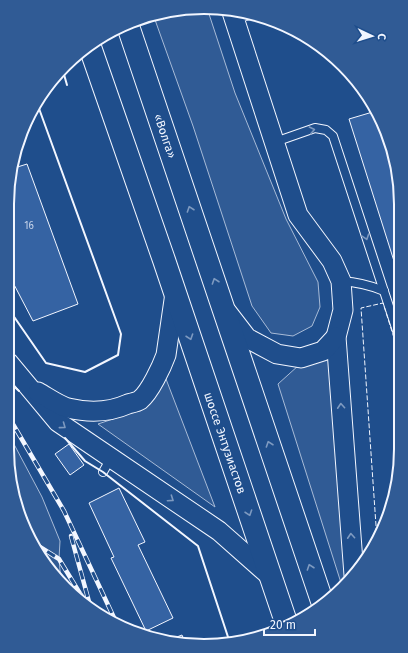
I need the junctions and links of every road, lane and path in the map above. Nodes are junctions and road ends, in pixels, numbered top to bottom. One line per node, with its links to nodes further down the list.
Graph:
1 (233, 16): 4 (street)
2 (129, 29): 8 (highway, «Волга», one-way to 2)
3 (91, 51): 7 (highway, шоссе Энтузиастов)
4 (275, 142): 5 (street); 6 (lane, one-way to 6)
5 (341, 281): 6 (lane); 10 (street)
6 (384, 291): 9 (lane)
7 (175, 293): 12 (street); 14 (highway, шоссе Энтузиастов, one-way to 14)
8 (224, 307): 10 (street); 15 (highway, one-way to 8)
9 (394, 322)
10 (336, 337): 13 (street, one-way to 10)
11 (14, 372): 12 (street)
12 (20, 383): 14 (street, one-way to 14)
13 (353, 567)
14 (270, 576): 16 (highway, шоссе Энтузиастов)
15 (321, 599)
16 (285, 620)

